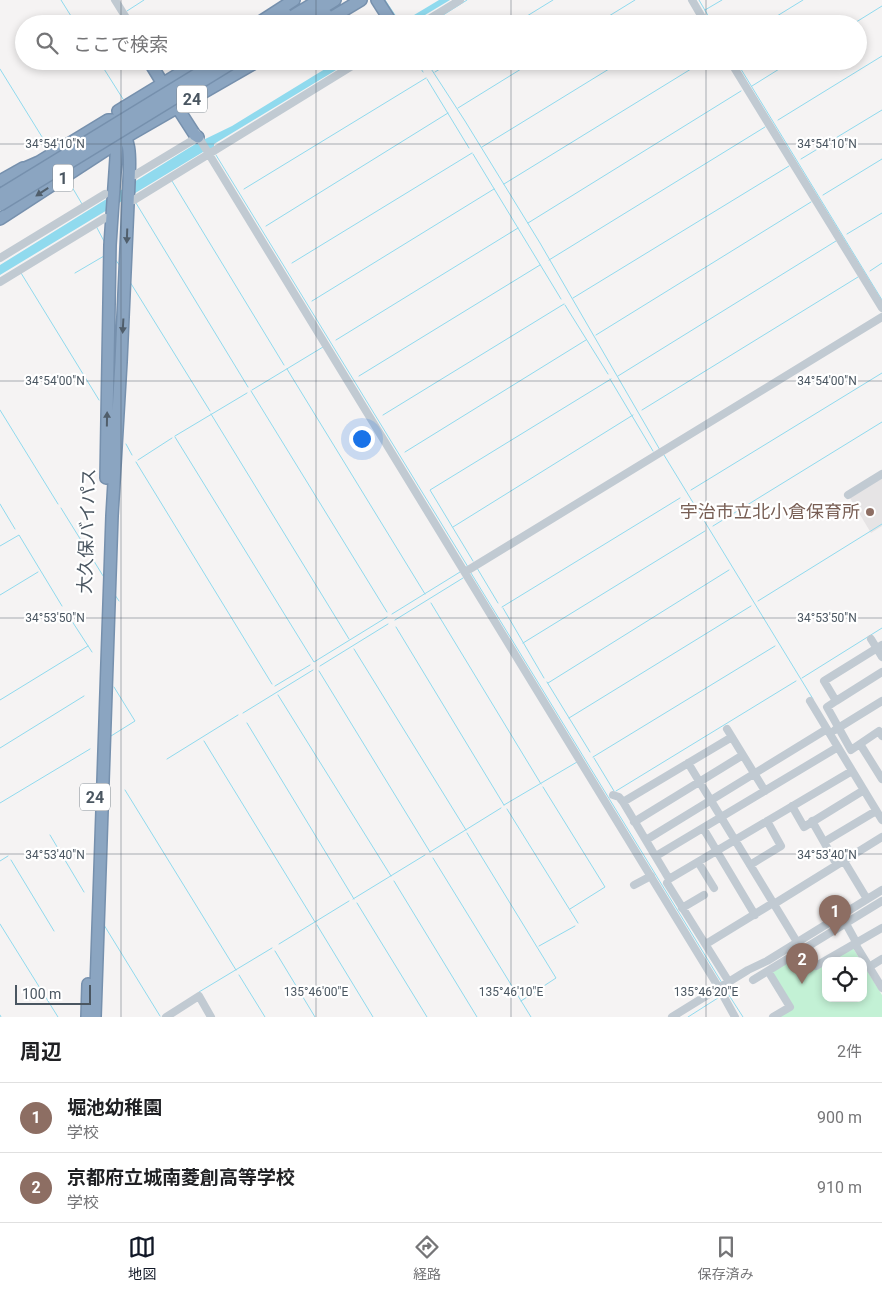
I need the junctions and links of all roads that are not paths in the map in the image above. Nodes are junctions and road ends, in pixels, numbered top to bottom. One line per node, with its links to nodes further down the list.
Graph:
1 (115, 0): 11 (street)
2 (294, 0): 12 (highway)
3 (306, 0): 13 (highway)
4 (319, 0): 14 (highway)
5 (335, 0): 15 (highway)
6 (349, 0): 16 (highway)
7 (361, 0): 17 (highway)
8 (377, 0): 18 (highway)
9 (460, 0): 19 (street)
10 (692, 0): 20 (street)
11 (124, 15)
12 (271, 15)
13 (282, 15)
14 (295, 15)
15 (311, 15)
16 (324, 15)
17 (336, 15)
18 (387, 15)
19 (436, 15)
20 (701, 15)
21 (155, 70): 33 (highway)
22 (158, 70): 33 (street)
23 (186, 70): 31 (highway, 24)
24 (188, 70): 31 (highway)
25 (204, 70): 46 (highway, bridge)
26 (220, 70): 47 (highway, bridge)
27 (234, 70): 34 (highway)
28 (243, 70): 32 (highway, 24)
29 (345, 70): 41 (street)
30 (736, 70): 52 (street)
31 (179, 75): 33 (highway, 24)
32 (231, 77): 34 (highway, 24); 36 (highway)
33 (163, 81): 35 (highway, 24)
34 (200, 94): 36 (highway, 24)
35 (124, 107): 37 (highway); 43 (highway, 1)
36 (180, 109): 38 (highway); 39 (highway, 24); 40 (highway)
37 (120, 125): 39 (highway); 43 (highway)
38 (199, 138): 41 (street); 45 (street)
39 (122, 140): 40 (highway, 大久保バイパス / 24); 42 (highway, 1); 45 (highway, 大久保バイパス / 24)
40 (130, 152): 45 (highway, 大久保バイパス / 24)
41 (208, 152): 48 (street); 56 (street)
42 (98, 156): 45 (highway); 49 (highway, 1, one-way to 49)
43 (16, 172): 44 (highway, 1)
44 (0, 181)
45 (120, 186): 48 (highway, 大久保バイパス / 24); 48 (highway, 大久保バイパス / 24); 50 (street)
46 (0, 196)
47 (0, 205)
48 (119, 208): 51 (street); 57 (highway, 大久保バイパス / 24, one-way to 57); 57 (highway, 大久保バイパス / 24, one-way to 48)
49 (0, 219)
50 (0, 258)
51 (0, 282)
52 (882, 308)
53 (882, 317): 56 (street)
54 (882, 474): 55 (street)
55 (848, 495)
56 (468, 570): 101 (street)
57 (106, 581): 80 (highway, 大久保バイパス / 24)
58 (871, 639): 59 (street)
59 (880, 647): 60 (street); 63 (street)
60 (882, 657)
61 (882, 672): 63 (street)
62 (810, 701): 67 (street)
63 (836, 701): 65 (street)
64 (882, 701): 65 (street)
65 (838, 728): 67 (street); 70 (street)
66 (728, 729): 69 (street)
67 (828, 731): 71 (street); 75 (street)
68 (881, 732): 70 (street)
69 (732, 737): 72 (street); 73 (street)
70 (860, 744): 76 (street)
71 (838, 747): 74 (street); 78 (street)
72 (743, 755): 75 (street); 77 (street)
73 (688, 763): 77 (street); 83 (street)
74 (852, 771): 79 (street); 84 (street)
75 (754, 774): 78 (street); 82 (street)
76 (882, 779)
77 (699, 782): 82 (street); 90 (street)
78 (765, 790): 86 (street)
79 (864, 790): 85 (street); 89 (street)
80 (99, 795): 126 (highway, 大久保バイパス / 24); 127 (highway, 大久保バイパス / 24)
81 (613, 795): 83 (street)
82 (710, 800): 86 (street); 93 (street)
83 (622, 802): 90 (street)
84 (792, 806): 88 (street); 89 (street)
85 (876, 811): 87 (street); 95 (street)
86 (721, 817): 91 (street); 94 (street)
87 (882, 820)
88 (767, 821): 94 (street); 100 (street)
89 (812, 821): 95 (street)
90 (634, 822): 93 (street)
91 (703, 828): 96 (street); 97 (street)
92 (882, 837): 99 (street)
93 (646, 840): 97 (street)
94 (735, 840): 96 (street); 100 (street)
95 (824, 842): 99 (street)
96 (716, 851): 98 (street); 111 (street)
97 (656, 856): 98 (street)
98 (698, 862): 104 (street)
99 (841, 863): 107 (street); 109 (street)
100 (750, 865): 109 (street)
101 (651, 876): 103 (street); 110 (street)
102 (667, 884): 110 (street)
103 (634, 885)
104 (714, 888)
105 (878, 892): 107 (street); 108 (street)
106 (704, 895): 110 (street)
107 (867, 899): 114 (street)
108 (881, 903): 112 (street)
109 (774, 904): 111 (street); 116 (street)
110 (678, 908): 118 (street); 124 (street)
111 (755, 915): 118 (street)
112 (845, 922): 115 (street); 117 (street)
113 (882, 928): 117 (street)
114 (817, 930): 115 (street); 116 (street)
115 (822, 937): 119 (street)
116 (797, 942): 124 (street)
117 (856, 942): 119 (street); 121 (street)
118 (706, 944): 124 (street)
119 (805, 949): 122 (street)
120 (882, 959): 121 (street)
121 (869, 967): 125 (street)
122 (768, 971): 123 (street); 132 (street)
123 (753, 980)
124 (723, 988): 130 (street); 131 (street)
125 (882, 988)
126 (87, 1017)
127 (95, 1017)
128 (166, 1017): 129 (street)
129 (211, 1017)
130 (672, 1017)
131 (735, 1017)
132 (773, 1017)

